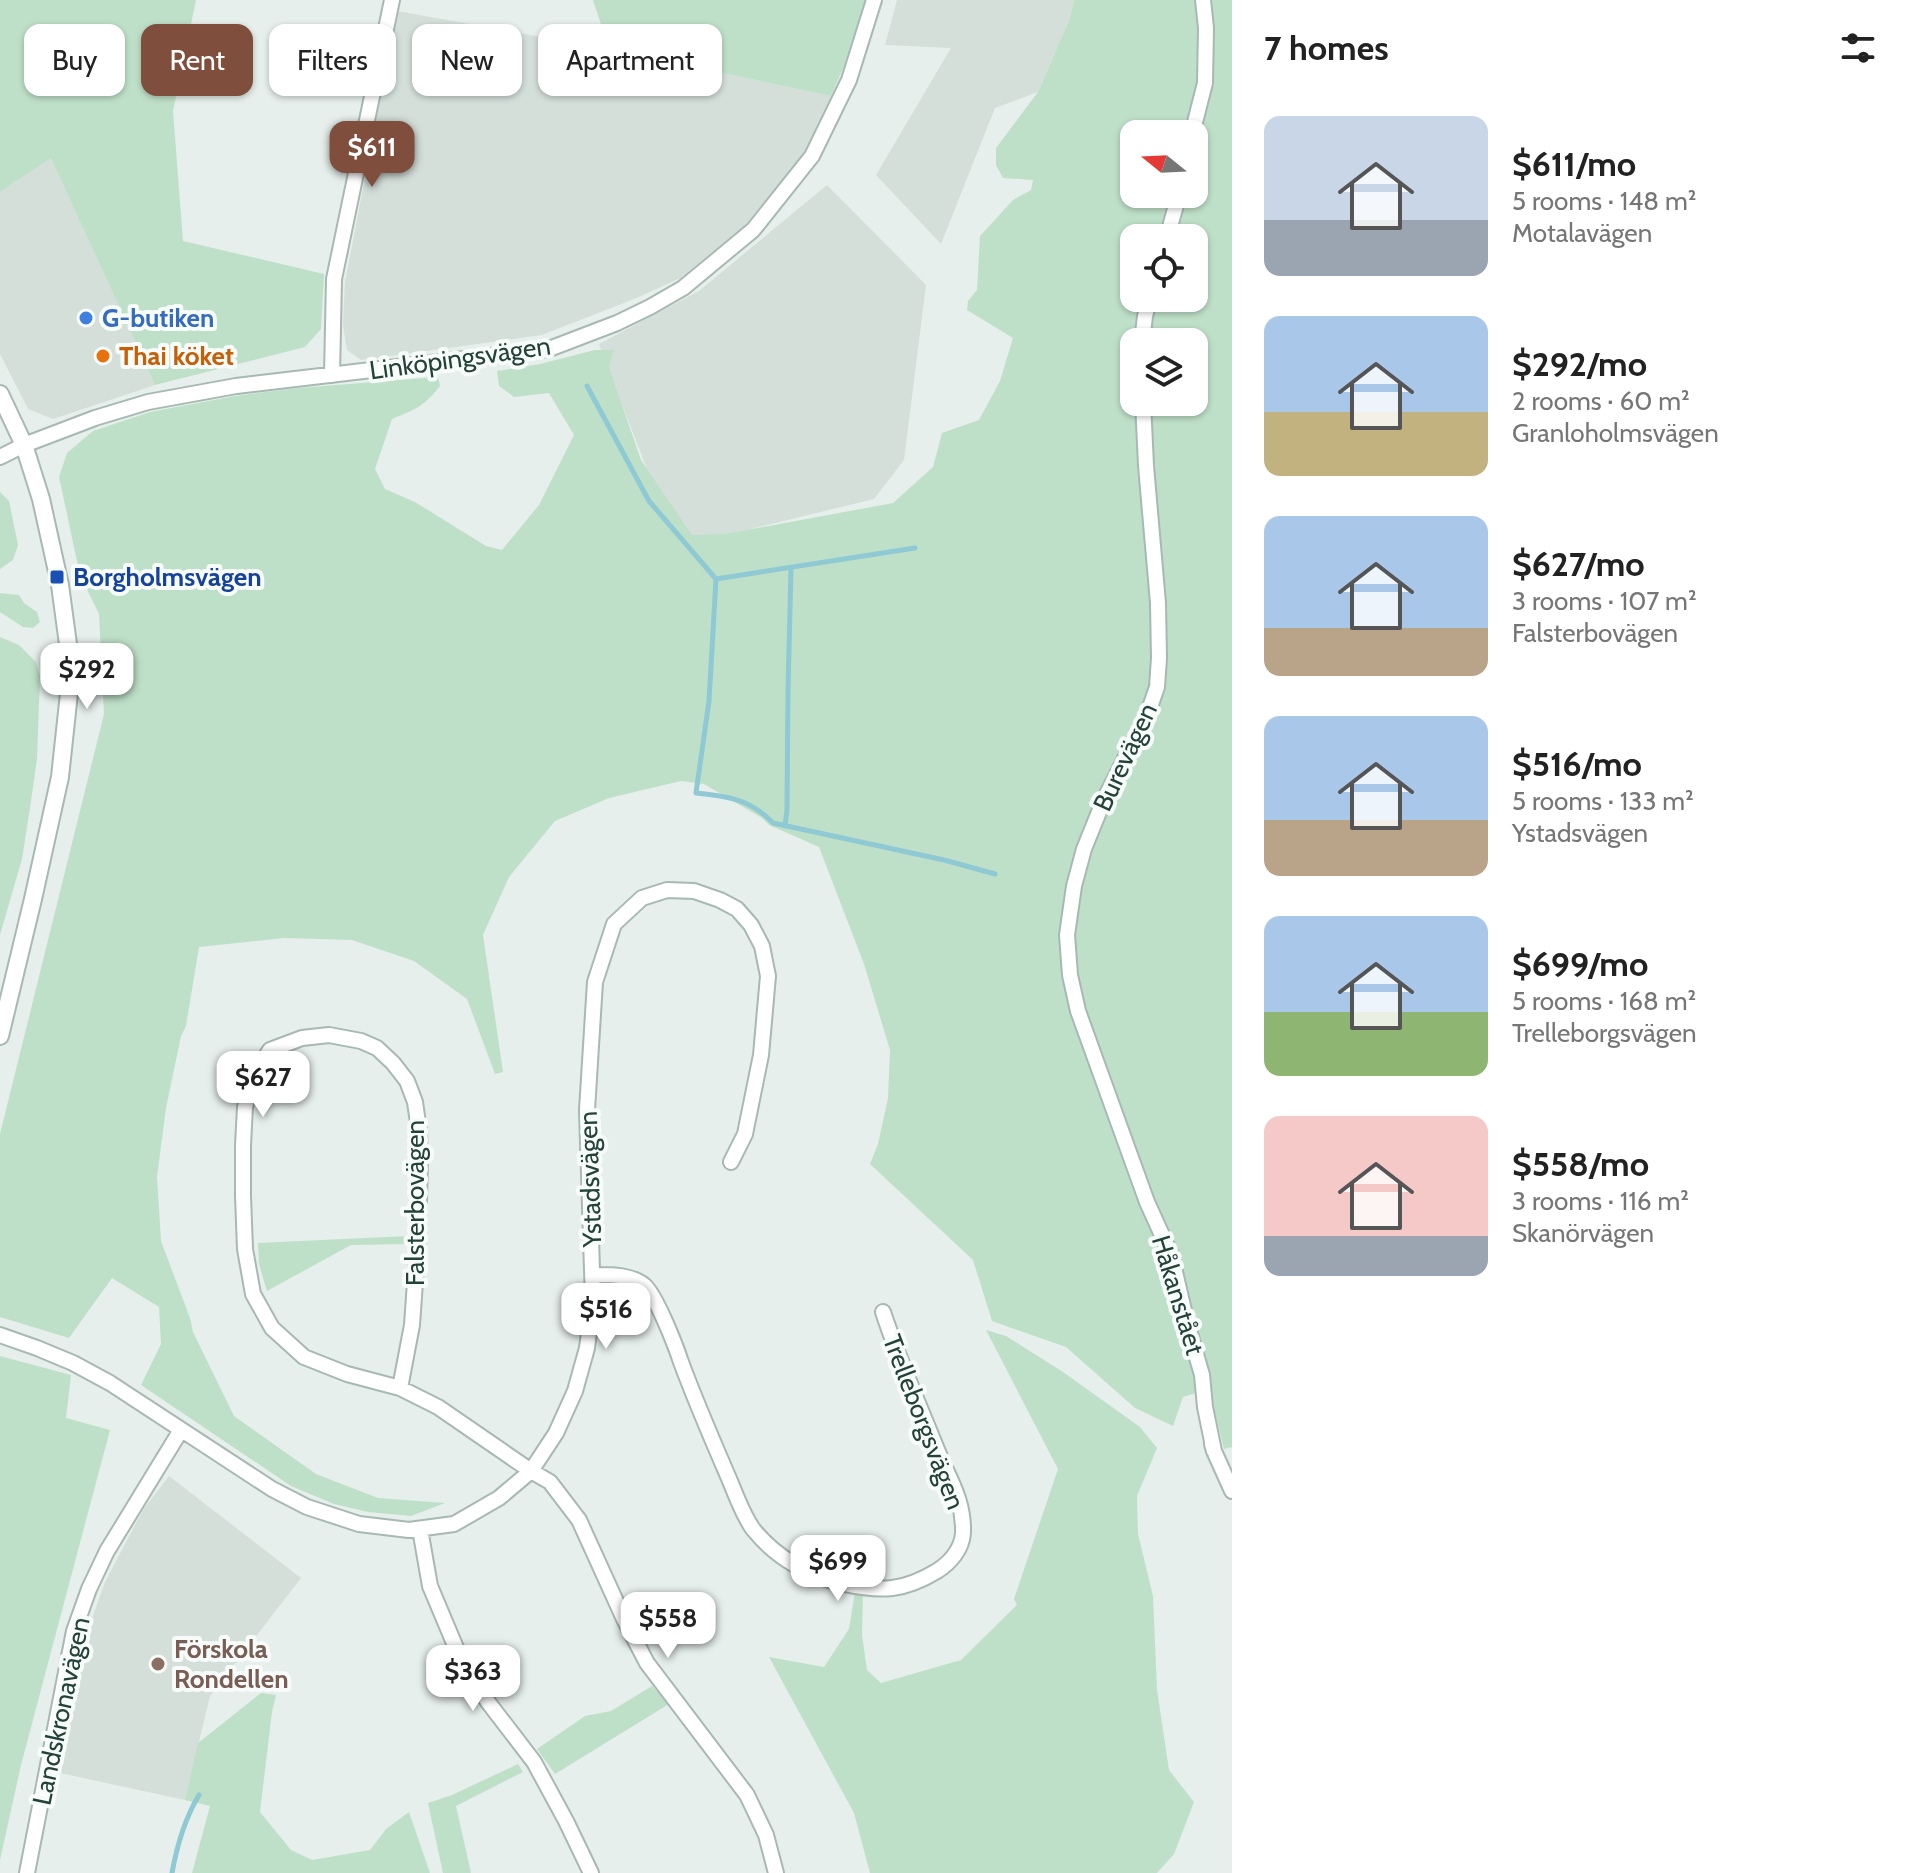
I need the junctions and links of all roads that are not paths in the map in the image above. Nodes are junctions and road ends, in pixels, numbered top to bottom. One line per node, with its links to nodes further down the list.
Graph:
1 (392, 0): 5 (street)
2 (874, 0): 5 (street, Linköpingsvägen)
3 (1203, 0): 4 (street)
4 (1196, 120)
5 (332, 375): 8 (street, Linköpingsvägen)
6 (0, 394): 8 (street)
7 (1144, 416): 11 (street, Burevägen)
8 (24, 445): 9 (street); 10 (street)
9 (0, 457)
10 (0, 1036)
11 (1094, 1057): 19 (street, Håkanstået)
12 (731, 1162): 13 (street, Ystadsvägen)
13 (592, 1275): 14 (street, Trelleborgsvägen); 18 (street, Ystadsvägen)
14 (883, 1312)
15 (0, 1335): 17 (street, Ystadsvägen)
16 (400, 1388): 16 (street, Falsterbovägen); 18 (street, Falsterbovägen)
17 (181, 1430): 20 (street, Ystadsvägen); 21 (street, Landskronavägen)
18 (531, 1471): 20 (street, Ystadsvägen); 23 (street, Falsterbovägen)
19 (1232, 1491)
20 (420, 1529): 22 (street)
21 (27, 1873)
22 (591, 1873)
23 (776, 1873)

